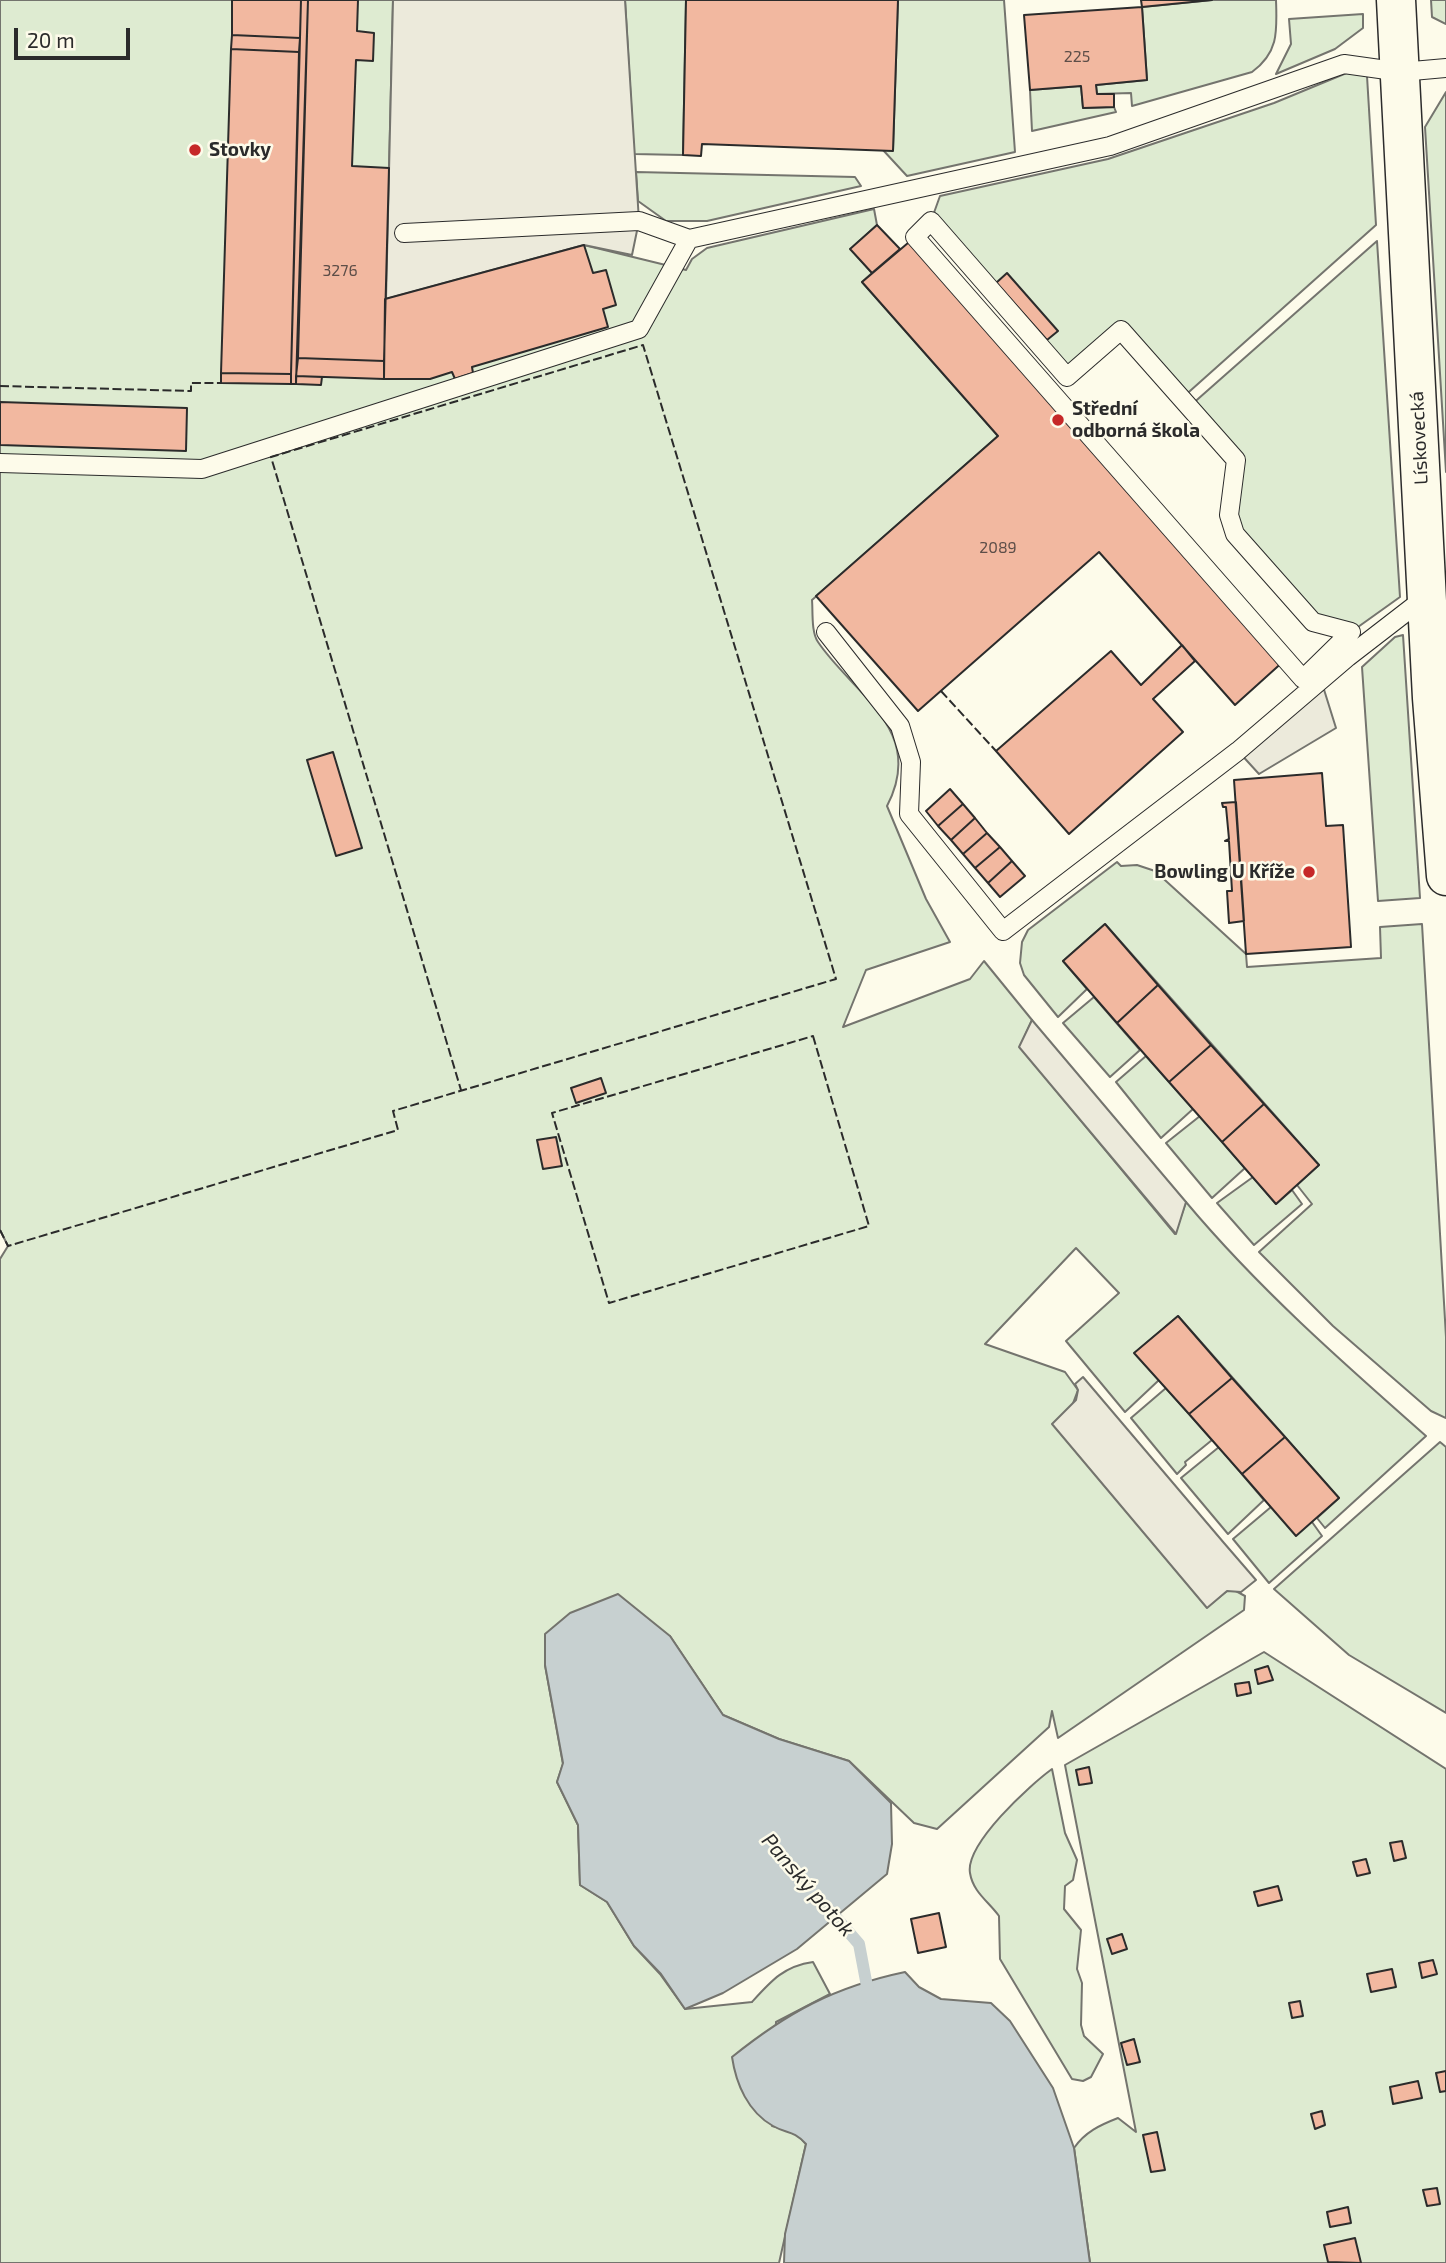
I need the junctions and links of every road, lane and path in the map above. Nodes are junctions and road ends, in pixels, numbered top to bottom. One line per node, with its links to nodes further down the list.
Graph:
1 (1396, 0): 3 (main road, Lískovecká)
2 (1446, 68): 3 (lane)
3 (1401, 72): 5 (lane); 7 (main road, Lískovecká)
4 (404, 233): 5 (lane)
5 (689, 239): 6 (lane)
6 (0, 463)
7 (1427, 596): 8 (lane); 10 (main road, Lískovecká)
8 (825, 632)
9 (1351, 632): 9 (lane)
10 (1446, 876)

